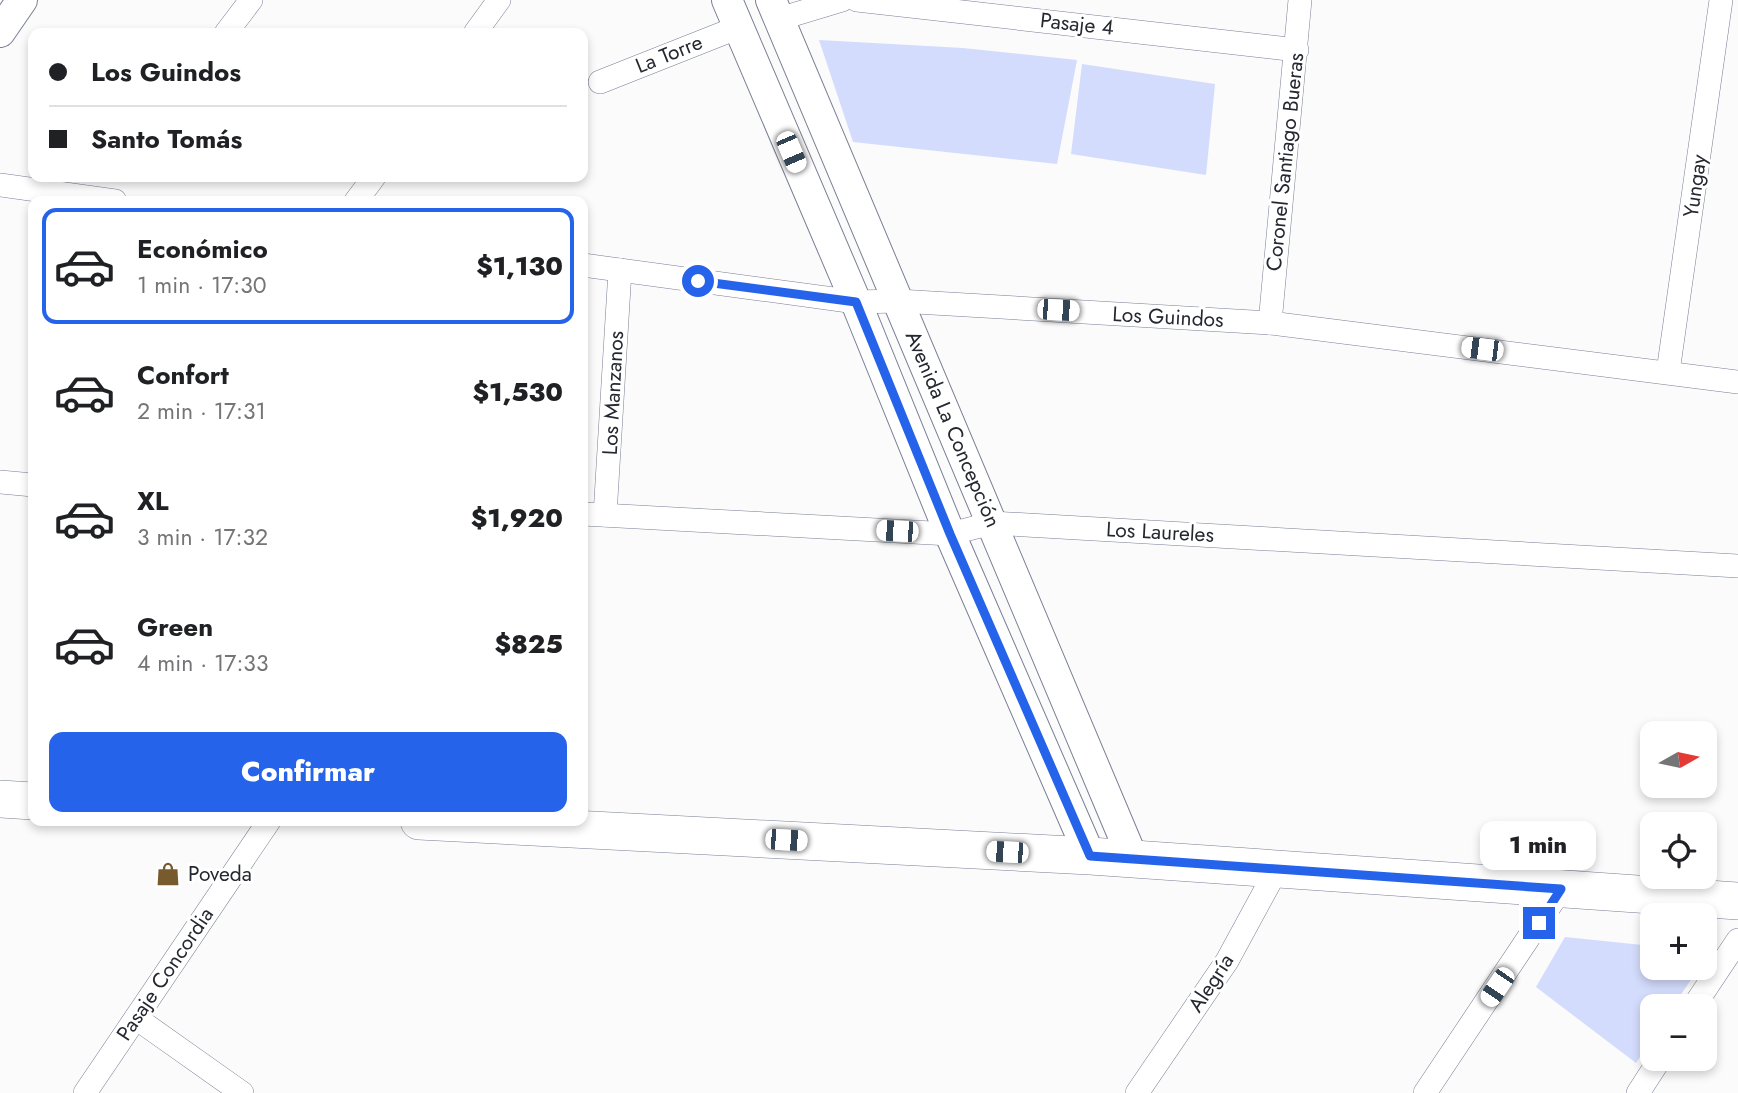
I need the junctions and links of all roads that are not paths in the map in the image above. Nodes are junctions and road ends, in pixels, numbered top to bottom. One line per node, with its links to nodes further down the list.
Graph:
1 (22, 0): 12 (street)
2 (251, 0): 10 (street)
3 (499, 0): 11 (street)
4 (842, 0): 8 (street)
5 (857, 0): 13 (street, Pasaje 4)
6 (1300, 0): 13 (street, Coronel Santiago Bueras)
7 (1721, 0): 22 (street, Yungay)
8 (775, 10): 19 (street, Avenida La Concepción)
9 (733, 13): 14 (street, La Torre); 20 (street, Avenida La Concepción)
10 (230, 28)
11 (479, 28)
12 (0, 32)
13 (1297, 50): 21 (street, Coronel Santiago Bueras)
14 (600, 82)
15 (0, 185): 16 (street)
16 (44, 196)
17 (588, 266): 18 (street, Los Guindos)
18 (620, 270): 20 (street, Los Guindos); 26 (street, Los Manzanos)
19 (898, 301): 20 (street, Los Guindos); 21 (street, Los Guindos); 27 (street, Avenida La Concepción)
20 (856, 302): 28 (street, Avenida La Concepción)
21 (1270, 323): 22 (street, Los Guindos)
22 (1668, 372): 23 (street, Los Guindos)
23 (1738, 382)
24 (0, 482): 25 (street)
25 (28, 485)
26 (594, 515): 28 (street, Los Laureles)
27 (992, 523): 28 (street, Los Laureles); 29 (street, Los Laureles); 35 (street, Avenida La Concepción)
28 (950, 534): 34 (street, Avenida La Concepción)
29 (1738, 566)
30 (0, 799): 31 (main road)
31 (28, 800)
32 (267, 826): 41 (street, Pasaje Concordia)
33 (515, 826): 34 (main road)
34 (1090, 856): 35 (main road)
35 (1133, 859): 36 (main road)
36 (1277, 869): 37 (main road); 45 (street, Alegría)
37 (1561, 889): 38 (main road); 46 (street)
38 (1738, 901)
39 (1738, 940): 40 (street)
40 (1702, 994)
41 (136, 1018): 43 (street, Pasaje Concordia); 44 (street)
42 (1652, 1071): 47 (street)
43 (85, 1093)
44 (242, 1093)
45 (1137, 1093)
46 (1425, 1093)
47 (1637, 1093)

